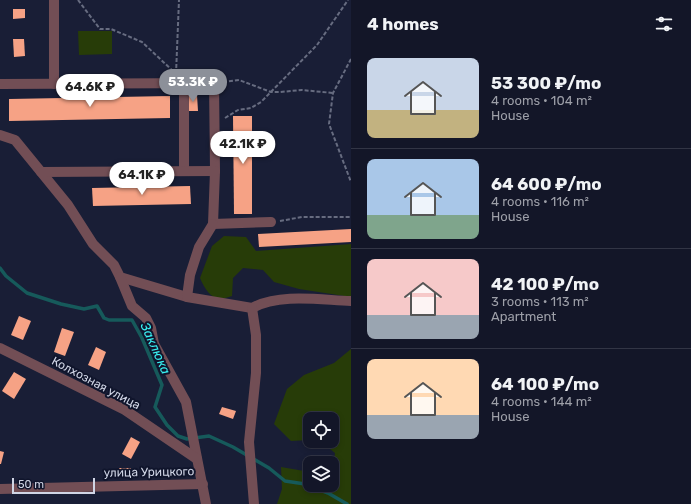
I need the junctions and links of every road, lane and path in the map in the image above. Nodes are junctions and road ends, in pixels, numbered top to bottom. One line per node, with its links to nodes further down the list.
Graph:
1 (54, 0): 9 (street)
2 (78, 0): 6 (path)
3 (179, 0): 6 (path)
4 (348, 0): 10 (path)
5 (351, 59): 11 (path)
6 (179, 81): 7 (street); 9 (street); 14 (street)
7 (214, 83): 10 (path); 12 (street)
8 (0, 84): 9 (street)
9 (54, 84)
10 (271, 92): 11 (path); 12 (path)
11 (333, 93): 17 (path)
12 (214, 122): 15 (street)
13 (0, 135): 16 (street)
14 (184, 171): 15 (street); 16 (street)
15 (215, 171): 20 (street)
16 (41, 172): 21 (street)
17 (351, 182)
18 (351, 217): 19 (path)
19 (271, 222): 20 (street)
20 (213, 224): 22 (street)
21 (120, 277): 22 (street); 26 (street)
22 (187, 297): 24 (street)
23 (351, 301): 24 (street)
24 (252, 308): 30 (street)
25 (0, 348): 26 (street, Колхозная улица)
26 (197, 459): 27 (street)
27 (202, 484): 28 (street, улица Урицкого); 29 (street)
28 (0, 489)
29 (206, 504)
30 (254, 504)

